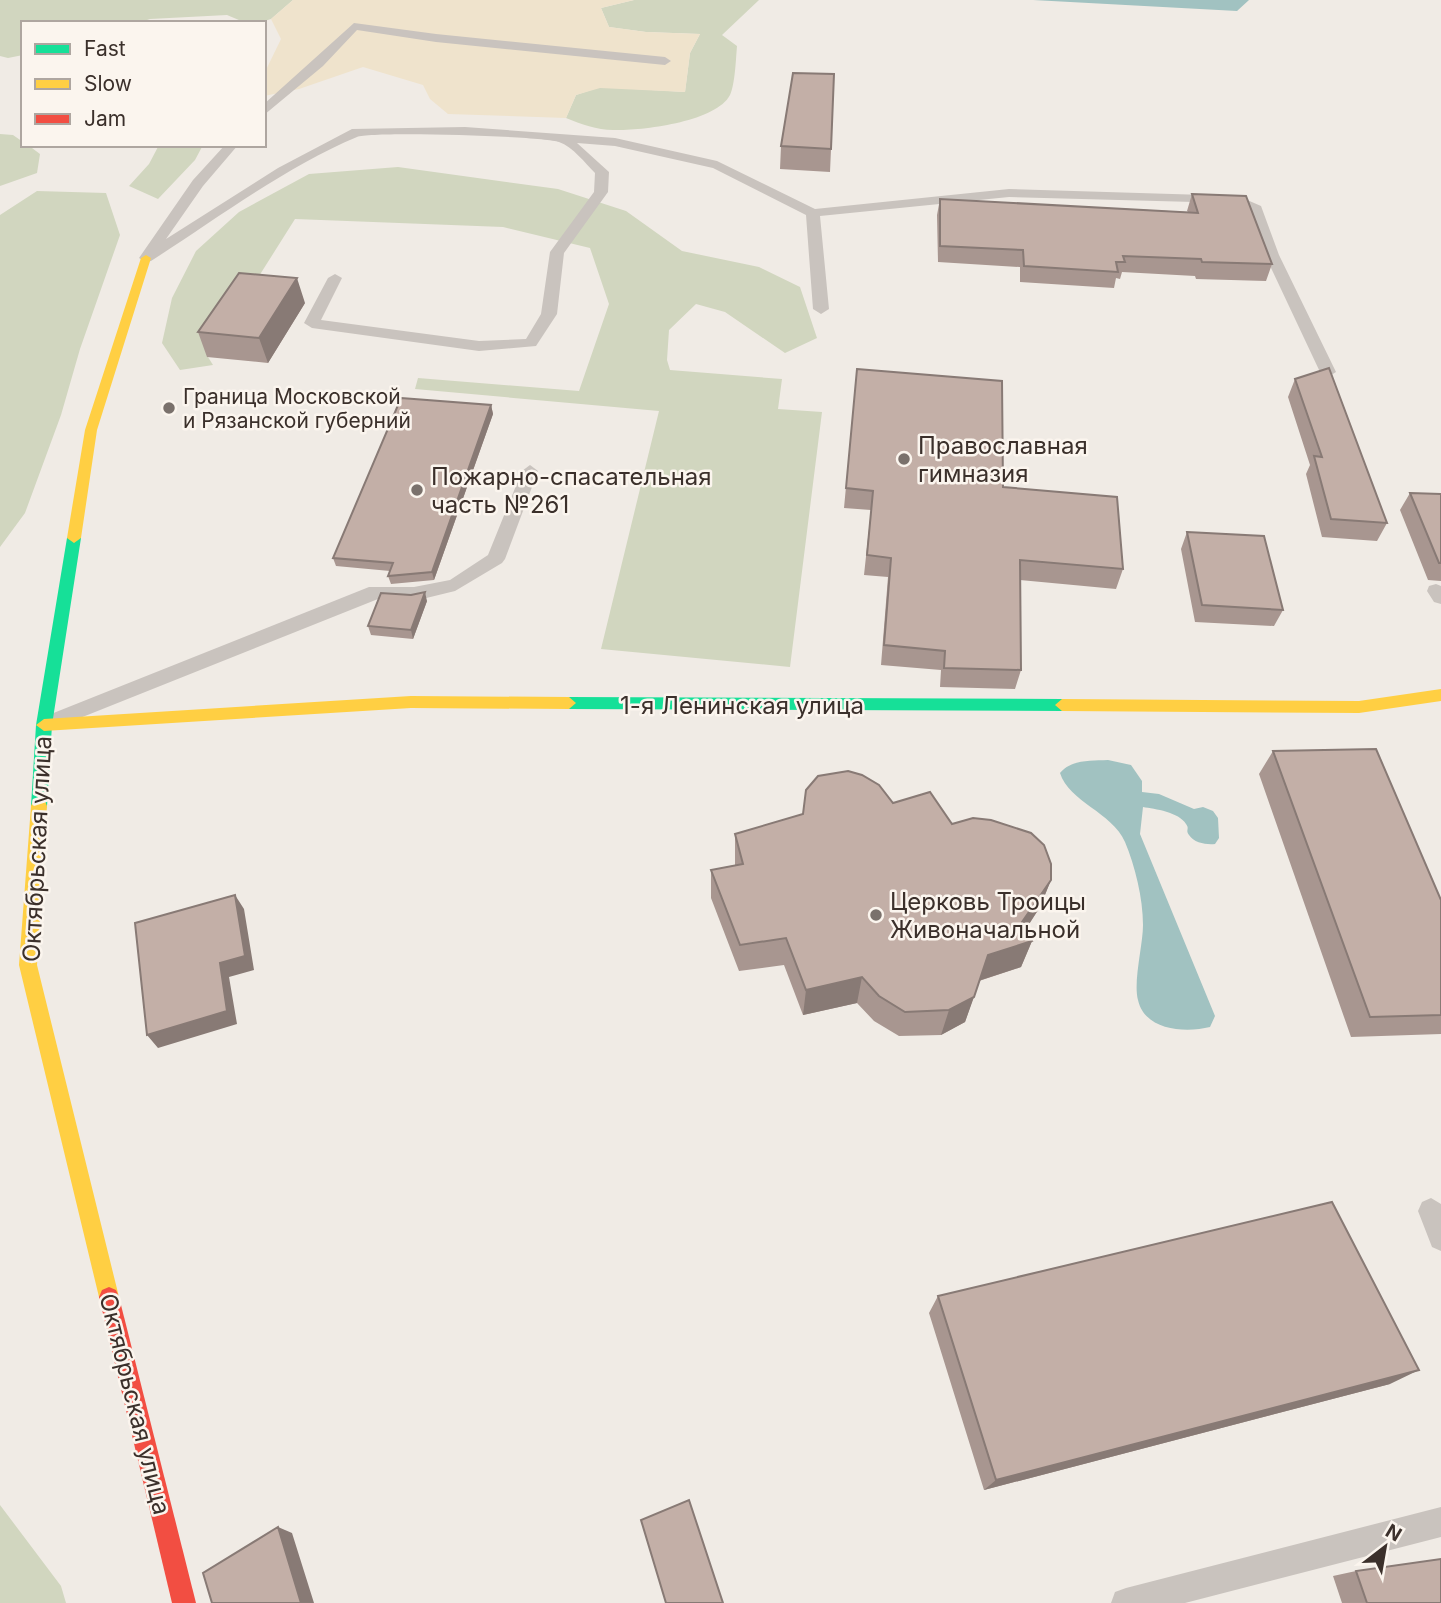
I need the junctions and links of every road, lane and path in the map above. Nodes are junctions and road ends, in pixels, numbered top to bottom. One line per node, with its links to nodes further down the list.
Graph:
1 (665, 61): 2 (lane)
2 (266, 109)
3 (561, 138): 5 (lane); 6 (lane); 7 (lane)
4 (230, 147): 6 (lane)
5 (813, 213): 8 (lane); 9 (lane)
6 (146, 258): 12 (street, Октябрьская улица)
7 (335, 278)
8 (821, 310)
9 (1328, 372)
10 (530, 471): 12 (lane)
11 (1441, 695): 12 (street, 1-я Ленинская улица)
12 (44, 725): 16 (street, Октябрьская улица)
13 (1431, 1211): 14 (lane)
14 (1441, 1238)
15 (1441, 1522): 17 (lane)
16 (184, 1603)
17 (1126, 1603)

